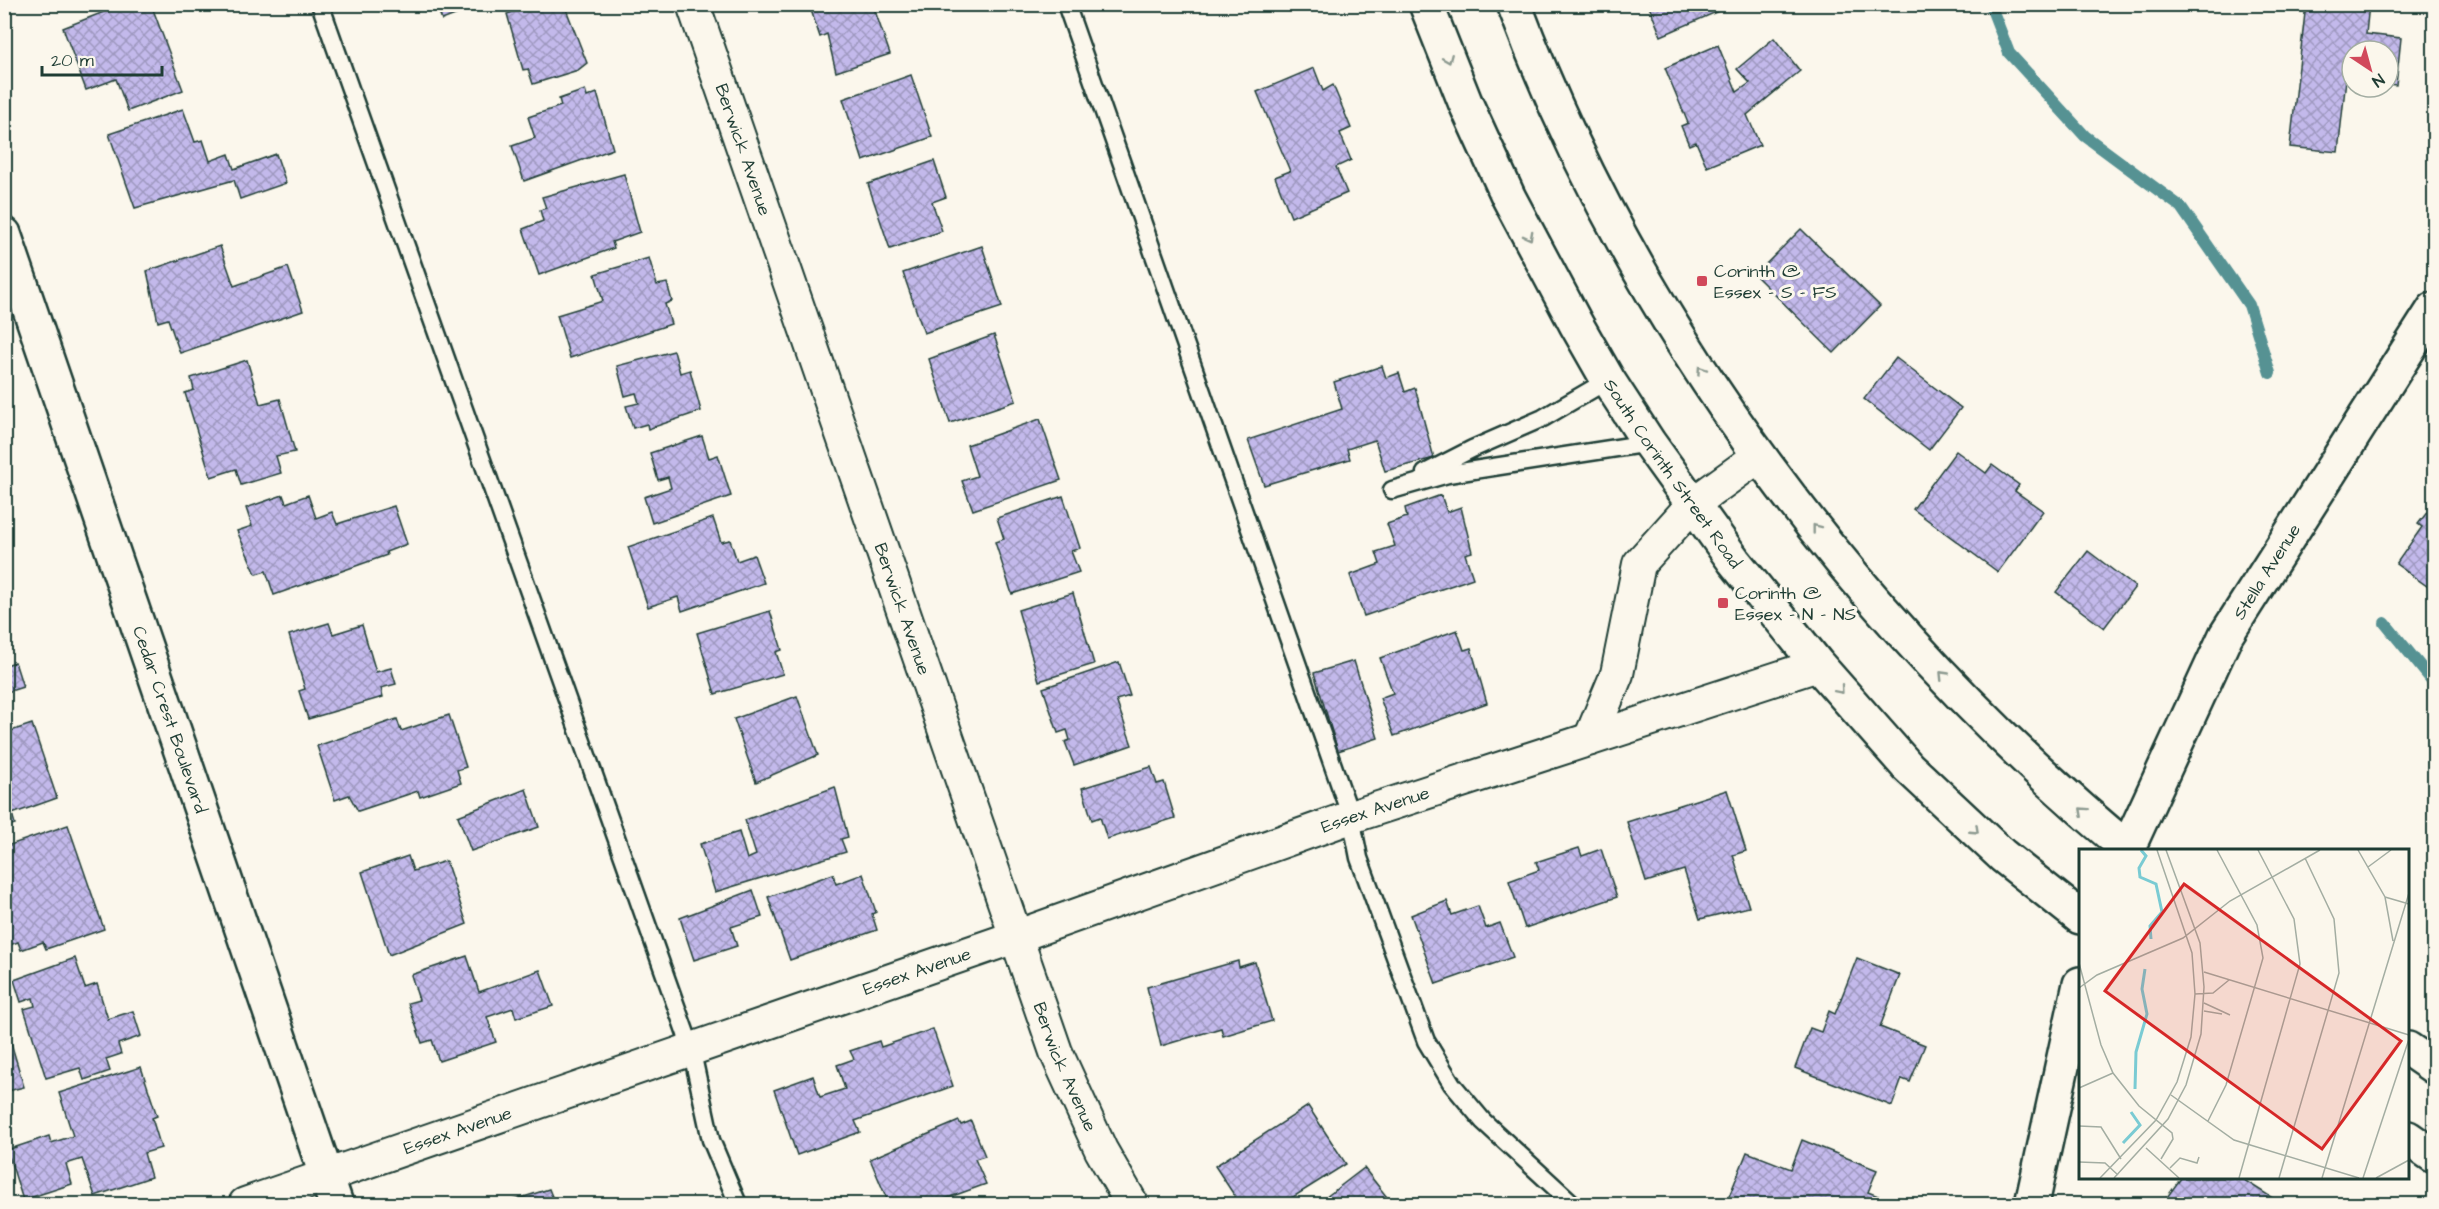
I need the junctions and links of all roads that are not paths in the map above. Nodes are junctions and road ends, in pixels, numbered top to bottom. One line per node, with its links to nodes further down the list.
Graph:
1 (320, 4): 20 (lane)
2 (693, 4): 18 (street, Berwick Avenue)
3 (1066, 4): 14 (lane)
4 (1426, 4): 8 (main road, South Corinth Street Road, one-way to 8)
5 (1514, 4): 10 (main road, one-way to 5)
6 (4, 234): 25 (main road, Cedar Crest Boulevard)
7 (2434, 309): 16 (main road, Stella Avenue)
8 (1608, 380): 9 (main road, South Corinth Street Road); 9 (lane)
9 (1649, 443): 11 (main road, South Corinth Street Road)
10 (1759, 456): 11 (street); 15 (main road, one-way to 10)
11 (1694, 503): 12 (main road, South Corinth Street Road); 13 (street)
12 (1818, 665): 13 (street, Essex Avenue); 17 (main road, South Corinth Street Road, one-way to 17)
13 (1590, 739): 14 (street, Essex Avenue)
14 (1351, 818): 18 (street, Essex Avenue); 29 (lane)
15 (2127, 849)
16 (2128, 849)
17 (2079, 916)
18 (1015, 937): 20 (street, Essex Avenue); 28 (street, Berwick Avenue)
19 (2079, 989): 30 (main road)
20 (691, 1048): 25 (street, Essex Avenue); 27 (lane)
21 (2409, 1051): 22 (main road)
22 (2434, 1067)
23 (2409, 1139): 24 (main road)
24 (2434, 1156)
25 (331, 1190): 26 (street, Essex Avenue)
26 (245, 1204)
27 (738, 1204)
28 (1132, 1204)
29 (1573, 1204)
30 (2032, 1204)

